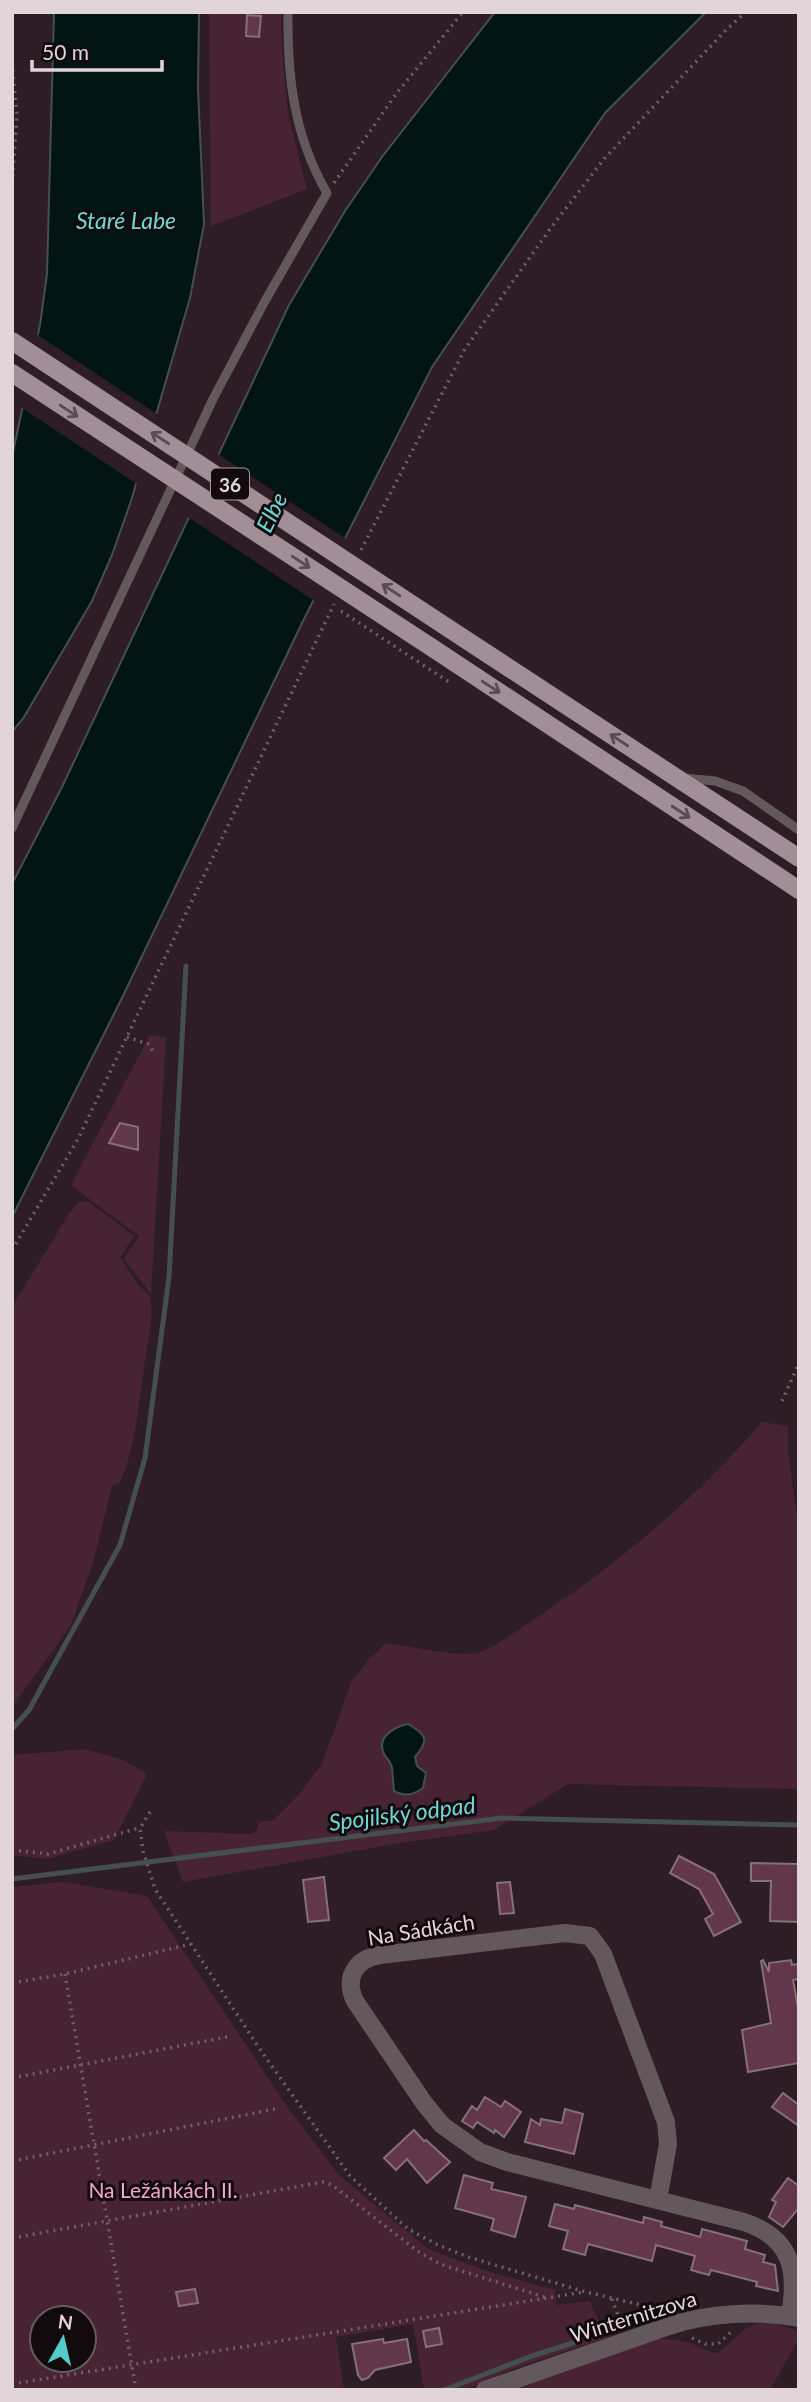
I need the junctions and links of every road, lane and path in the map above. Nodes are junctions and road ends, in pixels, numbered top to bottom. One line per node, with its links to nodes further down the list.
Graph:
1 (288, 12): 5 (lane)
2 (463, 12): 5 (path)
3 (12, 63): 4 (path)
4 (12, 186)
5 (327, 193): 11 (lane)
6 (12, 341): 10 (main road, 36, one-way to 6, bridge)
7 (12, 373): 14 (main road, 36, one-way to 14, bridge)
8 (423, 665): 9 (path)
9 (449, 682)
10 (676, 777): 12 (lane); 13 (main road, 36)
11 (12, 828)
12 (799, 830)
13 (799, 858)
14 (799, 890)
15 (127, 1037): 16 (path)
16 (153, 1051)
17 (799, 1363): 18 (path)
18 (782, 1401)
19 (150, 1812): 20 (path)
20 (140, 1828): 21 (path); 22 (path)
21 (12, 1850)
22 (191, 1944): 23 (path); 34 (path)
23 (65, 1974): 24 (path); 26 (path)
24 (12, 1983)
25 (232, 2036): 26 (path)
26 (81, 2065): 27 (path); 29 (path)
27 (12, 2078)
28 (275, 2109): 29 (path)
29 (94, 2145): 30 (path); 32 (path)
30 (12, 2161)
31 (658, 2200): 31 (street, Na Sádkách); 37 (street, Na Sádkách)
32 (107, 2221): 33 (path); 35 (path); 40 (path)
33 (12, 2238)
34 (586, 2292): 35 (path); 36 (path)
35 (547, 2298): 40 (path)
36 (612, 2299): 38 (path); 39 (path)
37 (795, 2317): 38 (street, Winternitzova)
38 (698, 2318): 39 (street, Winternitzova)
39 (628, 2340): 43 (street, Winternitzova)
40 (131, 2363): 41 (path); 42 (path)
41 (12, 2384)
42 (136, 2390)
43 (485, 2390)

